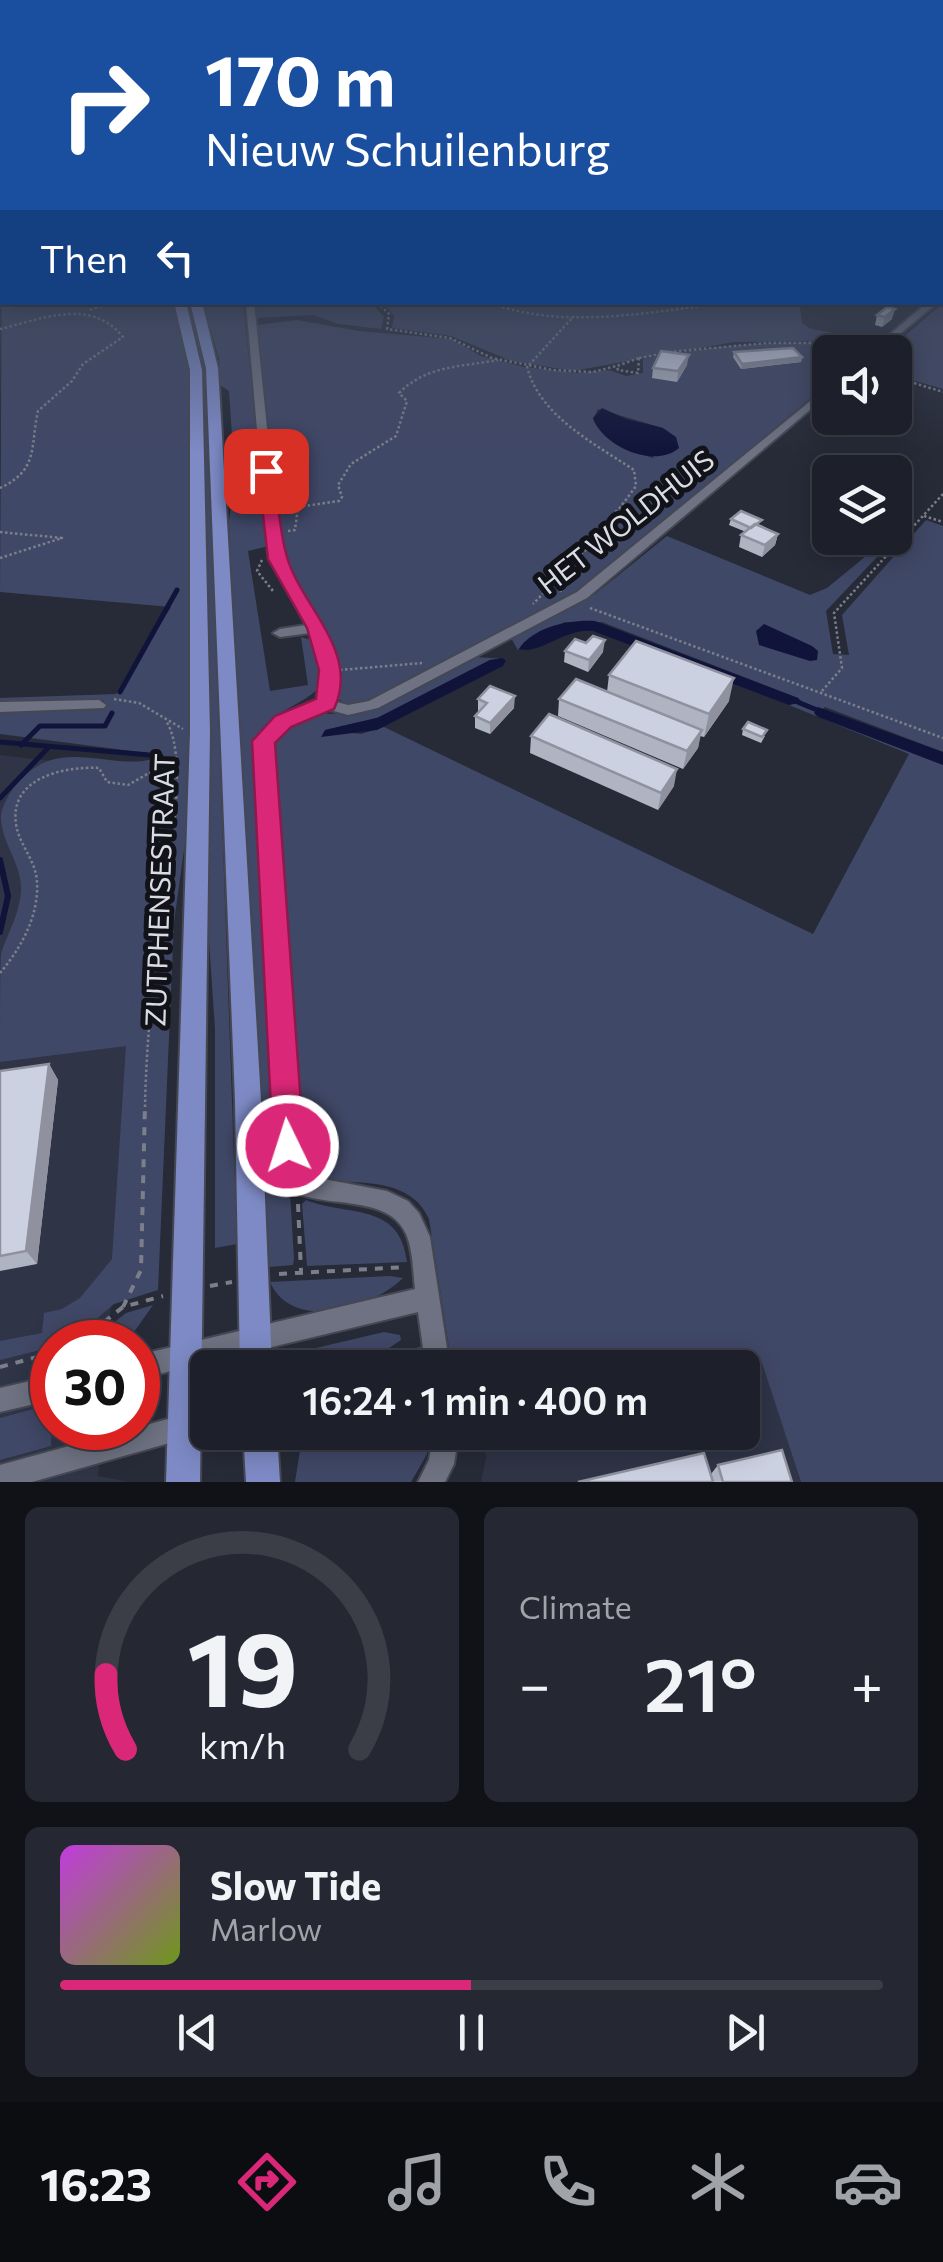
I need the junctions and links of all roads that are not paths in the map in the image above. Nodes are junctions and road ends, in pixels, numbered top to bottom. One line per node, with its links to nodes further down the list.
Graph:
1 (183, 315): 16 (main road, ZUTPHENSESTRAAT)
2 (199, 315): 13 (main road)
3 (251, 315): 7 (street)
4 (918, 315): 5 (street)
5 (894, 335)
6 (812, 403): 9 (street, HET WOLDHUIS)
7 (317, 628): 8 (street); 9 (street)
8 (280, 633)
9 (326, 704): 12 (street)
10 (99, 705): 11 (street)
11 (0, 707)
12 (427, 1298): 13 (street); 15 (street)
13 (255, 1339): 14 (main road); 16 (street)
14 (255, 1350)
15 (435, 1350)
16 (184, 1356): 17 (street); 19 (main road, ZUTPHENSESTRAAT)
17 (160, 1362)
18 (30, 1393): 20 (street)
19 (190, 1393)
20 (0, 1400)
21 (190, 1425): 25 (street)
22 (190, 1448): 26 (main road, ZUTPHENSESTRAAT)
23 (261, 1450): 27 (main road)
24 (444, 1450): 28 (street)
25 (0, 1478)
26 (183, 1482)
27 (263, 1482)
28 (431, 1482)

